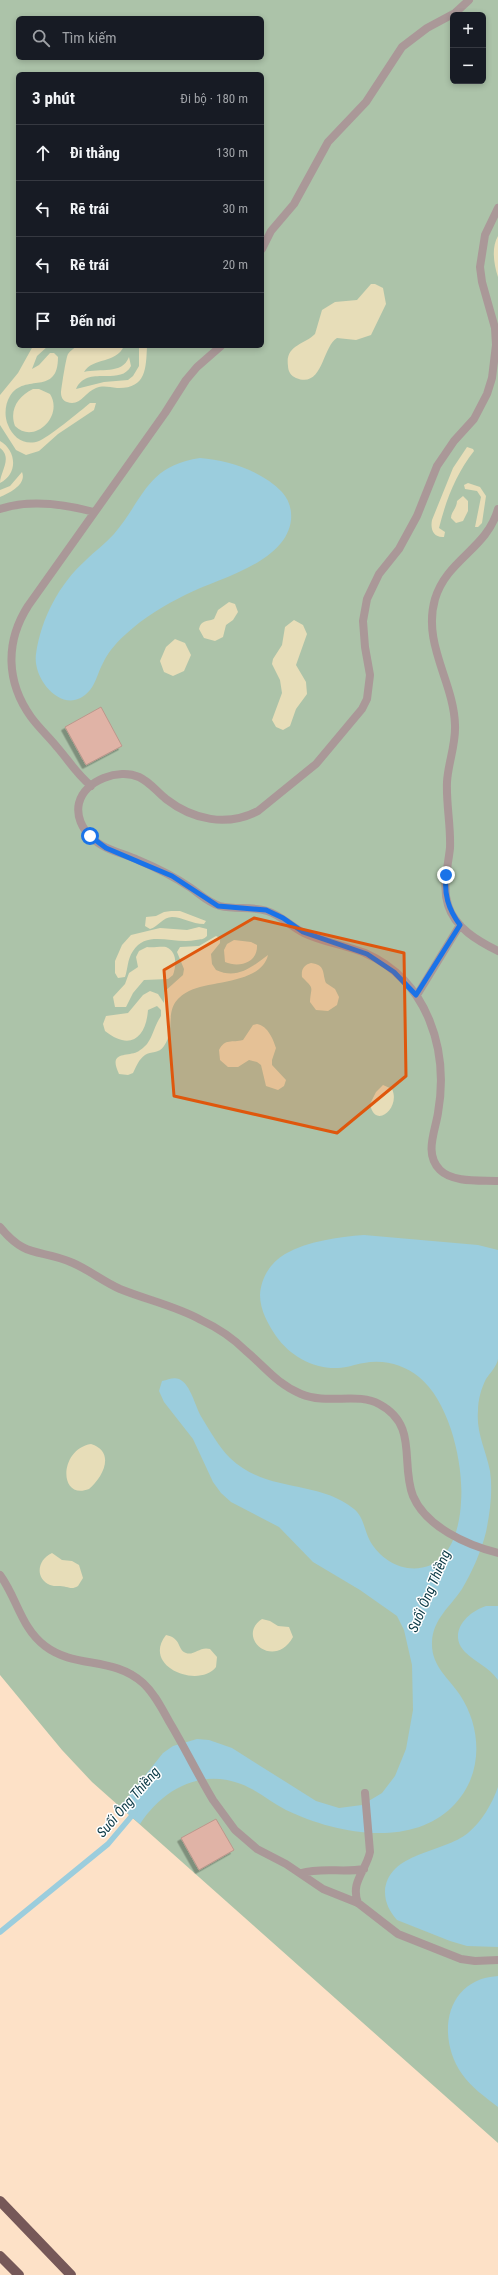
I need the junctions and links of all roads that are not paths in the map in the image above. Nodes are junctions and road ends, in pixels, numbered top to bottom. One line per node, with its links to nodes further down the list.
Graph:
1 (469, 0): 3 (lane)
2 (498, 208): 8 (lane)
3 (264, 246)
4 (219, 348): 7 (lane)
5 (0, 509): 7 (lane)
6 (498, 509): 9 (lane)
7 (94, 512): 8 (lane)
8 (91, 786): 11 (lane)
9 (460, 925): 10 (lane); 11 (lane)
10 (498, 951)
11 (416, 995): 12 (lane)
12 (498, 1181)
13 (0, 1227): 14 (lane)
14 (498, 1553)
15 (0, 1575): 18 (lane)
16 (365, 1793): 17 (lane)
17 (364, 1869): 18 (lane); 19 (lane)
18 (301, 1873): 19 (lane)
19 (358, 1903): 20 (lane)
20 (498, 1960)
21 (0, 2201): 24 (main road)
22 (0, 2256): 23 (main road)
23 (19, 2275)
24 (70, 2275)

